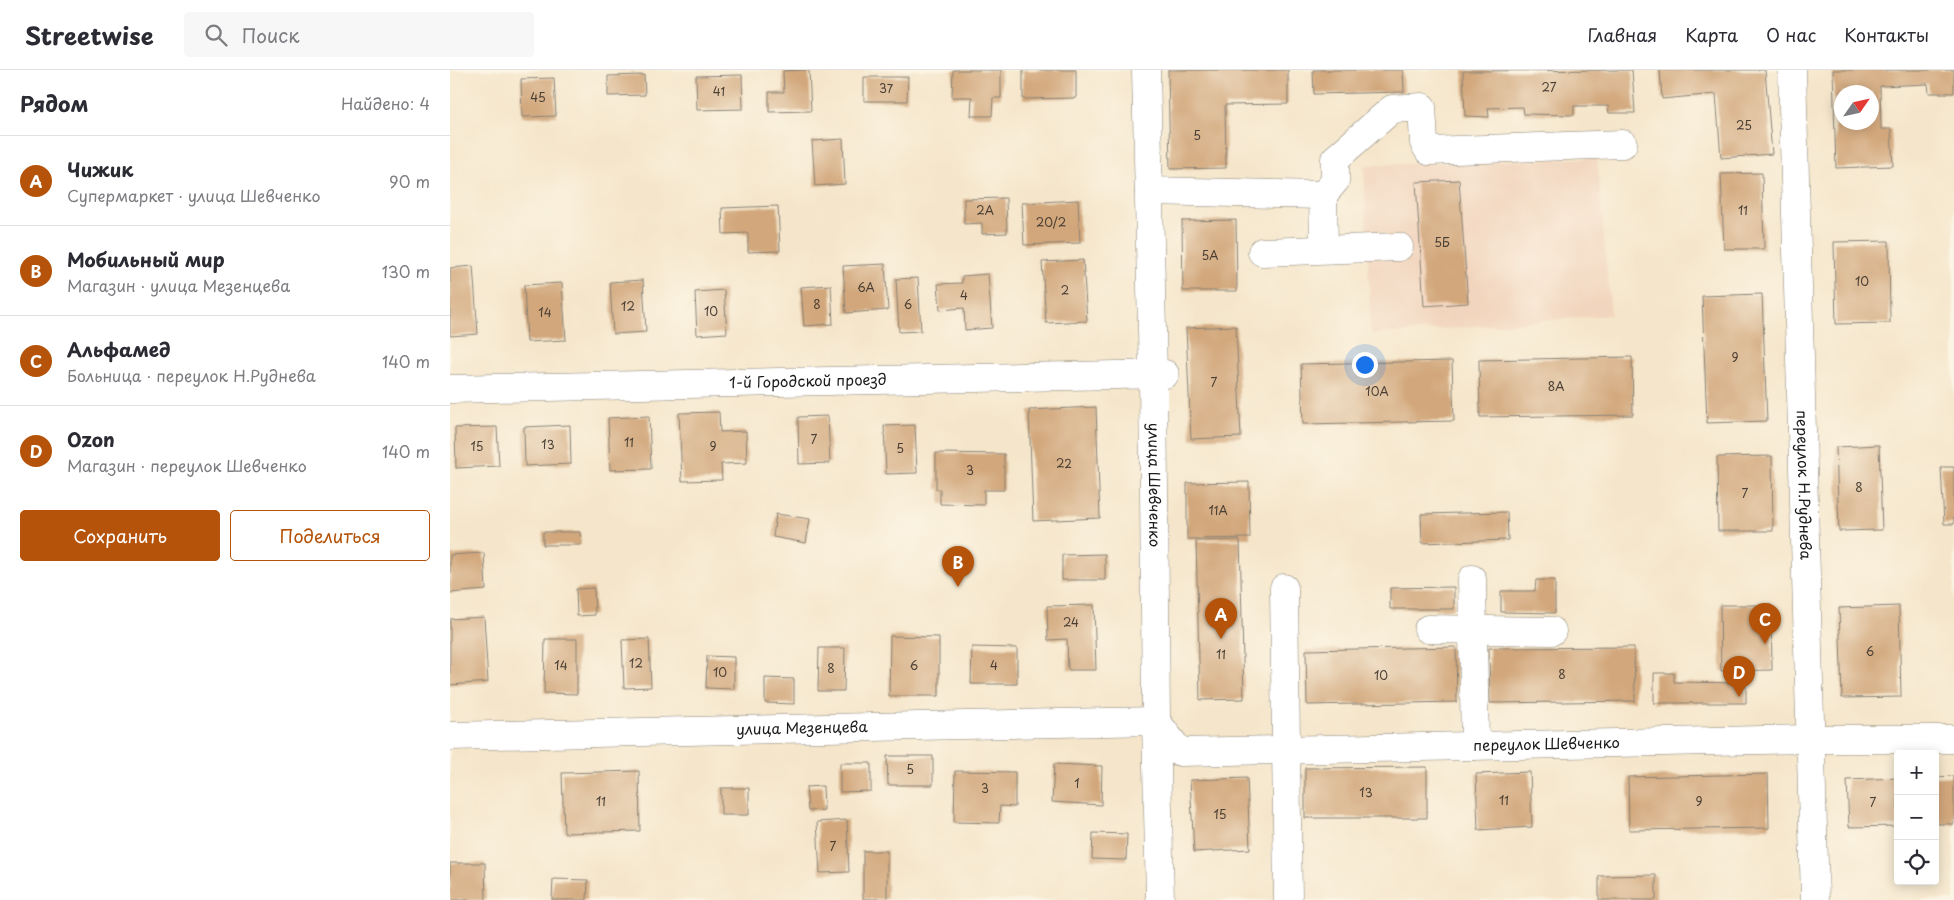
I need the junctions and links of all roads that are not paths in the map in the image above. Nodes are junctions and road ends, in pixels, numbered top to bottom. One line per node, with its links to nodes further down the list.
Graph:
1 (1146, 70): 4 (street, улица Шевченко)
2 (1792, 70): 18 (street, переулок Н.Руднева)
3 (1623, 144): 5 (street)
4 (1149, 192): 5 (street); 9 (street, улица Шевченко)
5 (1323, 195): 7 (street)
6 (1399, 247): 7 (street)
7 (1324, 249): 8 (street)
8 (1262, 252)
9 (1159, 374): 10 (street, 1-й Городской проезд); 16 (street, улица Шевченко)
10 (450, 390)
11 (1472, 579): 14 (street)
12 (1284, 588): 21 (street)
13 (1428, 629): 14 (street)
14 (1473, 629): 15 (street); 20 (street)
15 (1552, 631)
16 (1156, 721): 17 (street, улица Мезенцева); 21 (street, переулок Шевченко); 22 (street, улица Шевченко)
17 (450, 736)
18 (1811, 739): 19 (street, переулок Шевченко); 20 (street, переулок Шевченко); 24 (street, переулок Н.Руднева)
19 (1954, 739)
20 (1475, 746): 21 (street, переулок Шевченко)
21 (1286, 750): 23 (street)
22 (1160, 900)
23 (1288, 900)
24 (1815, 900)

